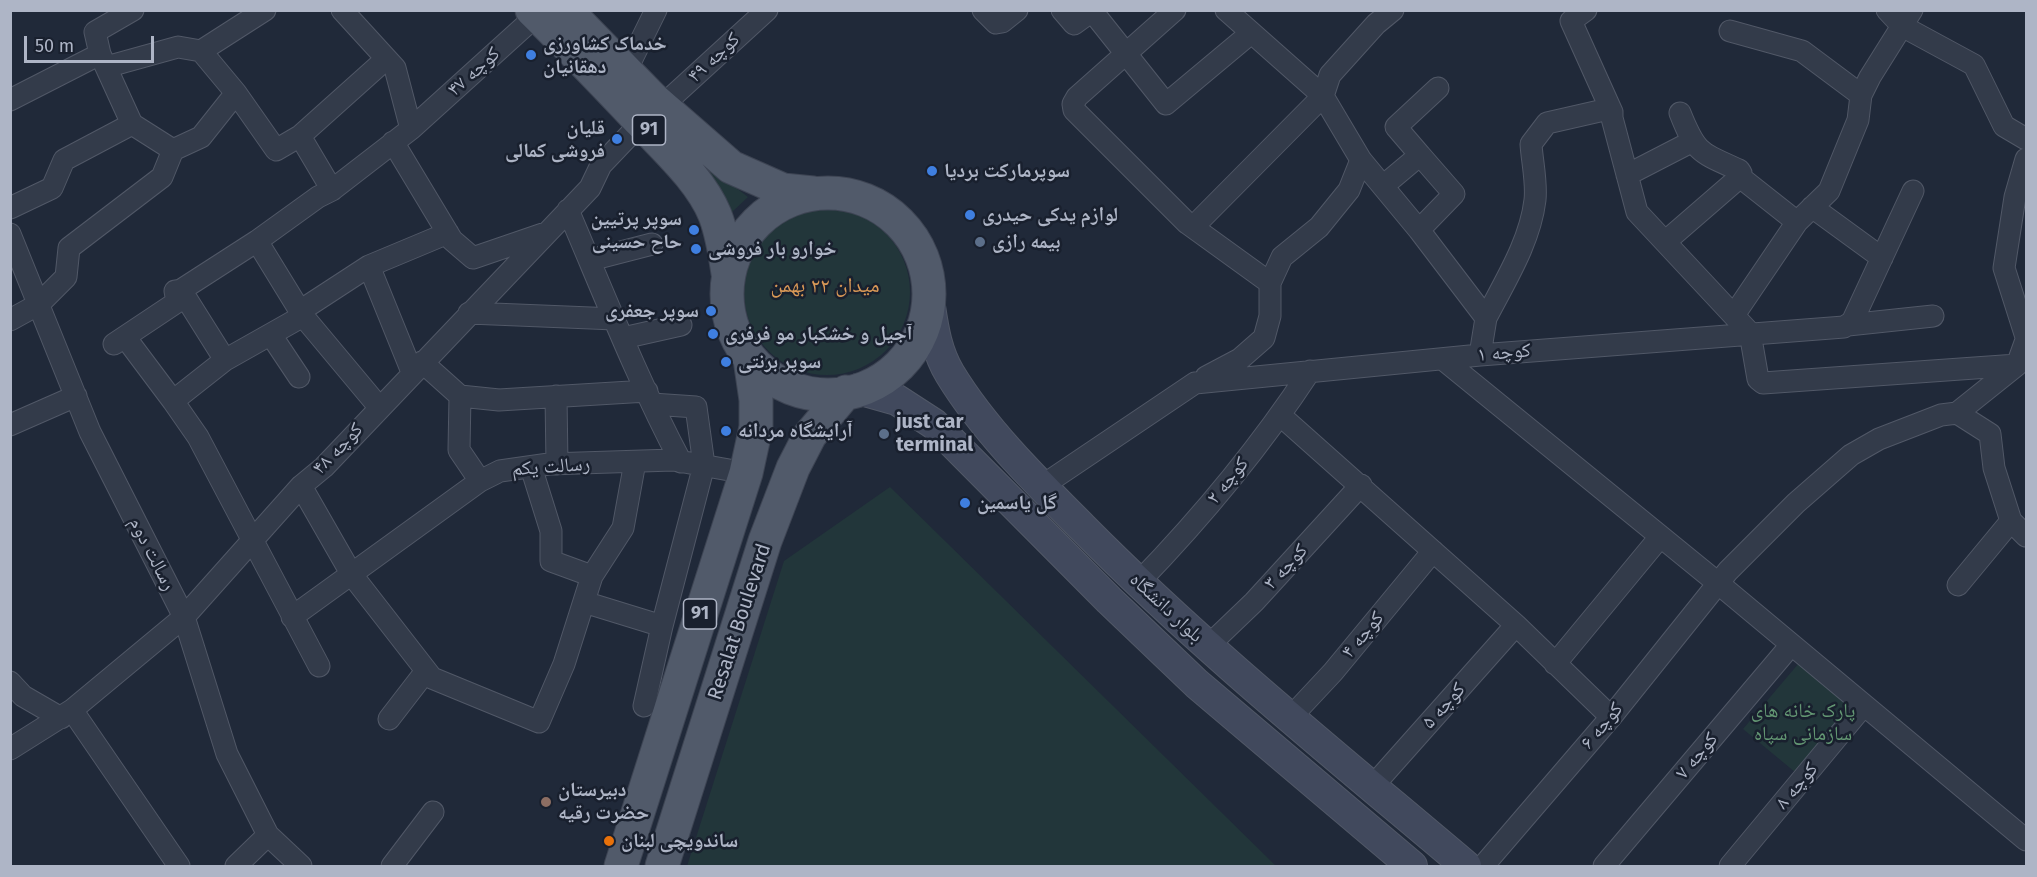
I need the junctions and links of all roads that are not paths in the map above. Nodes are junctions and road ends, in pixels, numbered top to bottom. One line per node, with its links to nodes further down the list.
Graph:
1 (133, 10): 22 (street)
2 (265, 10): 19 (street)
3 (342, 10): 21 (street)
4 (656, 10): 23 (street)
5 (766, 10): 31 (street, کوچه ۴۹)
6 (983, 10): 7 (street)
7 (1017, 10)
8 (1062, 10): 14 (street)
9 (1175, 10): 20 (street)
10 (1226, 10): 18 (street)
11 (1393, 10): 27 (street)
12 (1586, 10): 29 (street)
13 (1887, 10): 16 (street)
14 (1092, 11): 20 (street)
15 (545, 12): 23 (main road, 91); 31 (main road, 91); 33 (street, کوچه ۴۷)
16 (1907, 18): 26 (street); 34 (street)
17 (1730, 31): 26 (street)
18 (1251, 33): 20 (street); 27 (street)
19 (201, 51): 22 (street); 25 (street)
20 (1127, 53): 52 (street)
21 (386, 59): 33 (street); 35 (street)
22 (103, 61): 28 (street); 32 (street)
23 (626, 71): 31 (main road, 91)
24 (1438, 88): 39 (street)
25 (236, 93): 35 (street); 38 (street)
26 (1861, 95): 48 (street)
27 (1323, 96): 41 (street); 52 (street)
28 (10, 100)
29 (1612, 112): 42 (street); 72 (street)
30 (1680, 113): 37 (street)
31 (652, 115): 47 (main road, 91); 50 (street, کوچه ۴۸); 63 (main road, 91)
32 (132, 124): 38 (street); 49 (street)
33 (411, 129): 36 (street, کوچه ۴۷)
34 (2024, 135)
35 (300, 136): 45 (street)
36 (393, 142): 45 (street, کوچه ۴۷); 54 (street)
37 (1691, 142): 42 (street); 43 (street)
38 (173, 150): 67 (street)
39 (1420, 155): 44 (street); 53 (street)
40 (2026, 159): 79 (street)
41 (1361, 160): 44 (street); 64 (street)
42 (1627, 174): 58 (street)
43 (1740, 177): 51 (street); 58 (street)
44 (1383, 186): 53 (street)
45 (332, 190): 57 (street, کوچه ۴۷)
46 (1913, 190): 60 (street)
47 (813, 193): 63 (main road, 91); 66 (main road, 91)
48 (1812, 207): 51 (street); 60 (street)
49 (10, 208)
50 (568, 210): 55 (street, کوچه ۴۸); 61 (street)
51 (1797, 222): 70 (street)
52 (1186, 223): 64 (street)
53 (1419, 230): 72 (street)
54 (448, 233): 55 (street); 62 (street)
55 (546, 233): 68 (street, کوچه ۴۸)
56 (10, 234): 67 (street, رسالت دوم)
57 (257, 241): 65 (street, کوچه ۴۷); 69 (street)
58 (1665, 242): 70 (street)
59 (652, 244): 61 (street)
60 (1882, 258): 75 (street)
61 (590, 260): 76 (street)
62 (369, 266): 69 (street); 85 (street)
63 (728, 273): 81 (main road, 91)
64 (1270, 284): 88 (street)
65 (181, 290): 82 (street); 94 (street, کوچه ۴۷)
66 (929, 300): 89 (main road, 91); 108 (main road, بلوار دانشگاه)
67 (39, 304): 73 (street); 90 (street, رسالت دوم)
68 (469, 313): 76 (street); 85 (street, کوچه ۴۸)
69 (302, 314): 78 (street); 95 (street)
70 (1734, 315): 77 (street)
71 (1933, 316): 75 (street, کوچه ۱)
72 (1486, 318): 80 (street)
73 (10, 320)
74 (681, 325): 76 (street)
75 (1848, 325): 77 (street, کوچه ۱)
76 (619, 328): 93 (street)
77 (1750, 333): 80 (street, کوچه ۱); 84 (street)
78 (271, 335): 82 (street); 87 (street)
79 (2026, 338): 84 (street)
80 (1480, 355): 83 (street, کوچه ۱)
81 (750, 359): 89 (main road, 91); 104 (main road, Resalat Boulevard / 91)
82 (225, 360): 94 (street)
83 (1444, 360): 86 (street, کوچه ۱); 111 (street)
84 (2017, 365): 96 (street)
85 (417, 367): 91 (street); 95 (street, کوچه ۴۸)
86 (1310, 371): 88 (street, کوچه ۱); 97 (street, کوچه ۲)
87 (299, 377)
88 (1195, 383): 108 (street, کوچه ۱)
89 (852, 390): 139 (main road, بلوار دانشگاه); 147 (main road, Resalat Boulevard / 91)
90 (76, 396): 98 (street); 121 (street, رسالت دوم)
91 (460, 396): 92 (street); 105 (street)
92 (556, 396): 93 (street); 101 (street)
93 (650, 397): 100 (street); 102 (street)
94 (173, 401): 112 (street)
95 (379, 407): 107 (street, کوچه ۴۸)
96 (1957, 413): 109 (street); 117 (street, کوچه ۶)
97 (1281, 416): 106 (street); 116 (street, کوچه ۲)
98 (10, 425)
99 (635, 462): 100 (street, رسالت یکم); 101 (street, رسالت یکم); 115 (street)
100 (681, 462): 102 (street, رسالت یکم)
101 (557, 464): 103 (street, رسالت یکم)
102 (704, 465): 104 (street, رسالت یکم); 123 (street)
103 (531, 467): 105 (street, رسالت یکم); 115 (street)
104 (746, 473): 146 (main road, Resalat Boulevard / 91)
105 (480, 481): 114 (street, رسالت یکم)
106 (1361, 485): 113 (street); 125 (street, کوچه ۳)
107 (301, 486): 112 (street, کوچه ۴۸); 114 (street)
108 (1042, 486): 116 (main road, بلوار دانشگاه)
109 (2011, 521): 110 (street); 118 (street)
110 (2026, 536)
111 (1660, 537): 117 (street); 126 (street)
112 (252, 542): 120 (street); 121 (street, کوچه ۴۸)
113 (1433, 551): 122 (street); 133 (street, کوچه ۴)
114 (352, 575): 120 (street, رسالت یکم); 128 (street)
115 (592, 576): 119 (street)
116 (1137, 583): 125 (main road, بلوار دانشگاه)
117 (1719, 584): 124 (street); 134 (street, کوچه ۶)
118 (1958, 585)
119 (584, 602): 123 (street); 128 (street)
120 (292, 616): 127 (street)
121 (184, 617): 132 (street, کوچه ۴۸); 140 (street, رسالت دوم)
122 (1516, 625): 126 (street); 137 (street, کوچه ۵)
123 (662, 626): 131 (street)
124 (1791, 645): 130 (street); 151 (street, کوچه ۷)
125 (1207, 647): 133 (main road, بلوار دانشگاه)
126 (1555, 664): 134 (street)
127 (319, 666)
128 (426, 671): 135 (street)
129 (10, 682): 132 (street)
130 (1864, 705): 141 (street); 152 (street, کوچه ۸)
131 (645, 706)
132 (66, 714): 136 (street, کوچه ۴۸); 142 (street)
133 (1290, 717): 137 (main road, بلوار دانشگاه)
134 (1611, 717): 150 (street, کوچه ۶)
135 (389, 719)
136 (10, 749)
137 (1372, 787): 139 (main road); 149 (main road, بلوار دانشگاه)
138 (433, 812): 145 (street)
139 (1348, 813): 148 (main road, بلوار دانشگاه)
140 (268, 835): 143 (street); 144 (street, رسالت دوم)
141 (2026, 840)
142 (179, 867)
143 (236, 867)
144 (301, 867)
145 (392, 867)
146 (621, 867)
147 (662, 867)
148 (1412, 867)
149 (1466, 867)
150 (1483, 867)
151 (1604, 867)
152 (1730, 867)

